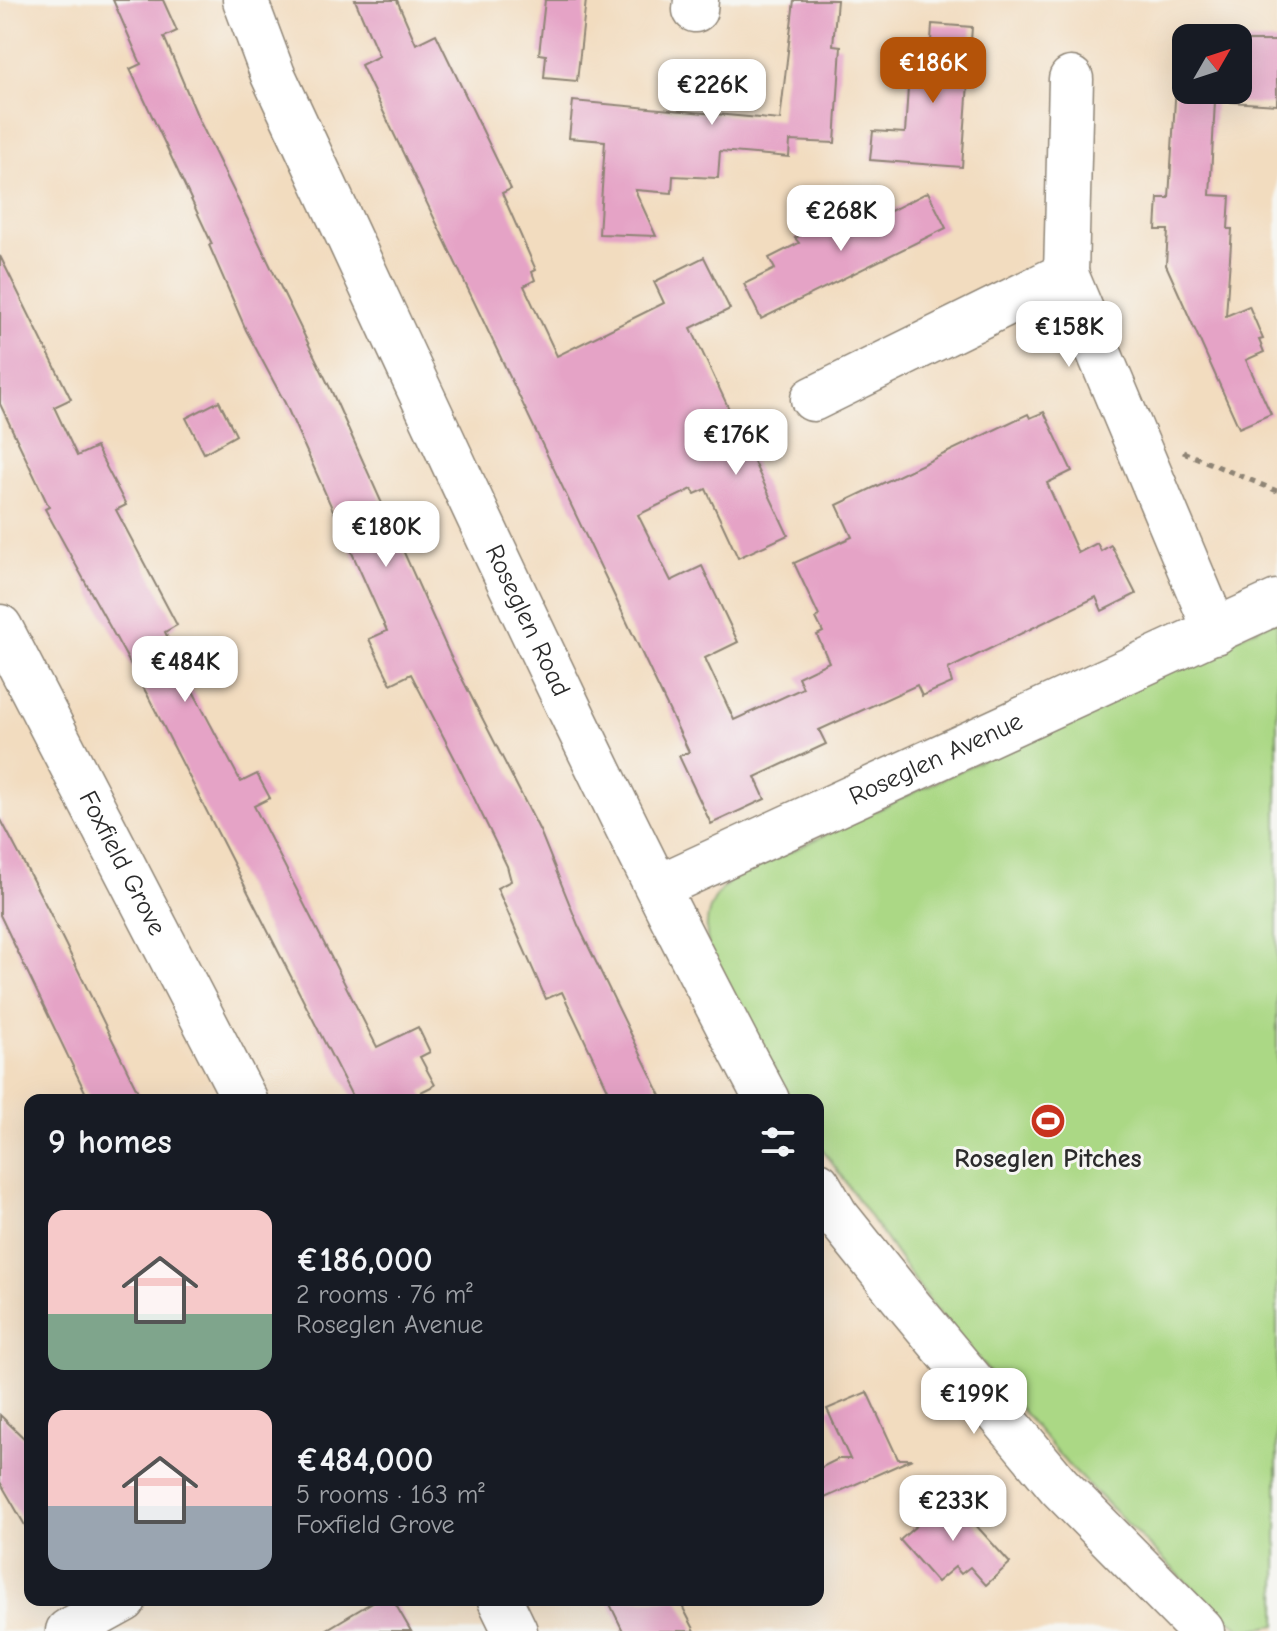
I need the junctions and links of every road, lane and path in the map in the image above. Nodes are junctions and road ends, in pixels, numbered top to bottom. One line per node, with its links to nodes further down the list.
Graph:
1 (245, 0): 10 (street, Roseglen Road)
2 (1071, 79): 3 (street)
3 (1066, 274): 4 (street); 5 (street)
4 (813, 399)
5 (1131, 429): 6 (path); 9 (street)
6 (1277, 491)
7 (1277, 602): 9 (street, Roseglen Avenue)
8 (0, 627): 11 (street, Foxfield Grove)
9 (1216, 632): 10 (street, Roseglen Avenue)
10 (658, 887): 12 (street, Roseglen Road)
11 (242, 1094)
12 (764, 1094)
13 (824, 1194): 18 (street)
14 (113, 1606): 16 (street)
15 (503, 1606): 17 (street)
16 (68, 1631)
17 (515, 1631)
18 (1202, 1631)

